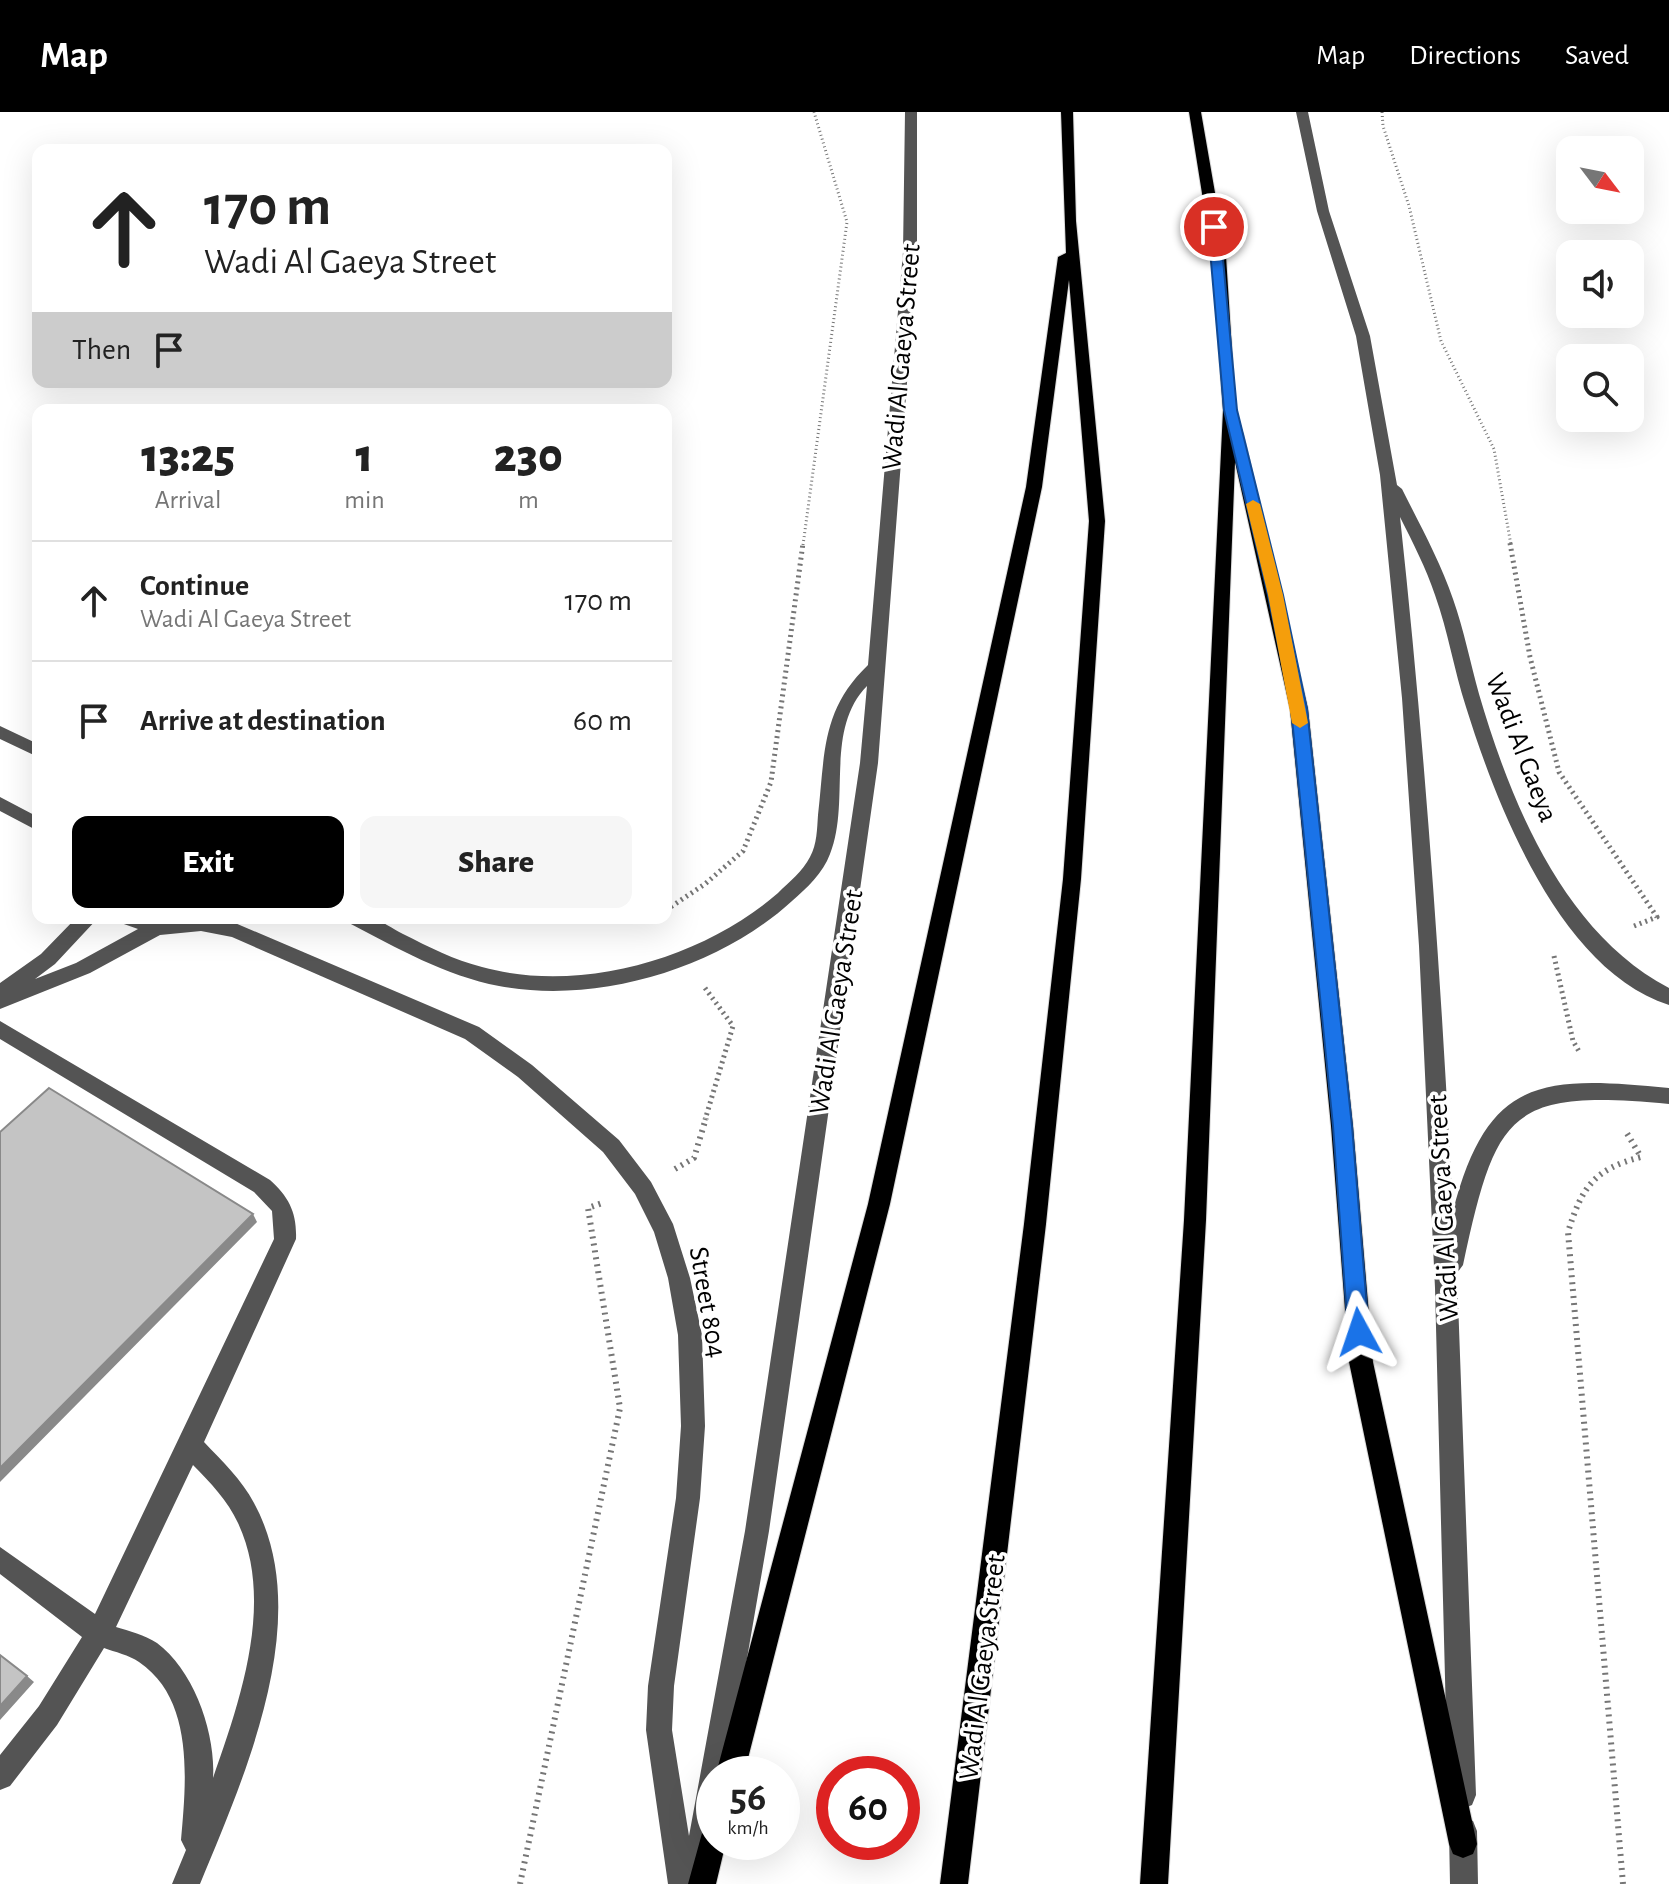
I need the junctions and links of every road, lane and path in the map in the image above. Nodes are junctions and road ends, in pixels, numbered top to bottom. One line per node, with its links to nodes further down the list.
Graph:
1 (814, 112): 15 (path)
2 (911, 112): 10 (street, Wadi Al Gaeya Street)
3 (1067, 112): 7 (main road, Wadi Al Gaeya Street)
4 (1195, 112): 8 (main road)
5 (1302, 112): 9 (street, Wadi Al Gaeya Street)
6 (1382, 112): 20 (path)
7 (1070, 221): 33 (main road); 42 (main road, Wadi Al Gaeya Street)
8 (1230, 410): 35 (main road); 43 (main road)
9 (1388, 475): 20 (street, Wadi Al Gaeya); 29 (street, Wadi Al Gaeya Street)
10 (879, 664): 21 (street); 40 (street, Wadi Al Gaeya Street)
11 (0, 732): 12 (street)
12 (32, 748)
13 (0, 803): 14 (street)
14 (32, 822)
15 (672, 906)
16 (82, 924): 22 (street)
17 (145, 924): 19 (street, Street 804)
18 (367, 924): 21 (street)
19 (156, 928): 24 (street); 28 (street, Street 804)
20 (1593, 941): 23 (street, Wadi Al Gaeya); 26 (path)
21 (683, 958): 28 (path)
22 (0, 993)
23 (1669, 997)
24 (0, 1001)
25 (0, 1029): 30 (street)
26 (1603, 1093): 27 (street); 29 (street); 45 (path)
27 (1669, 1096)
28 (643, 1188): 38 (path); 39 (street, Street 804)
29 (1446, 1288): 35 (street, Wadi Al Gaeya Street)
30 (191, 1446): 32 (street); 37 (street)
31 (0, 1559): 32 (street)
32 (100, 1634): 34 (street); 37 (street)
33 (735, 1756)
34 (0, 1776)
35 (1463, 1844): 44 (street, Wadi Al Gaeya Street)
36 (708, 1860): 41 (main road)
37 (190, 1875)
38 (520, 1884)
39 (682, 1884)
40 (694, 1884)
41 (702, 1884)
42 (954, 1884)
43 (1154, 1884)
44 (1464, 1884)
45 (1623, 1884)

